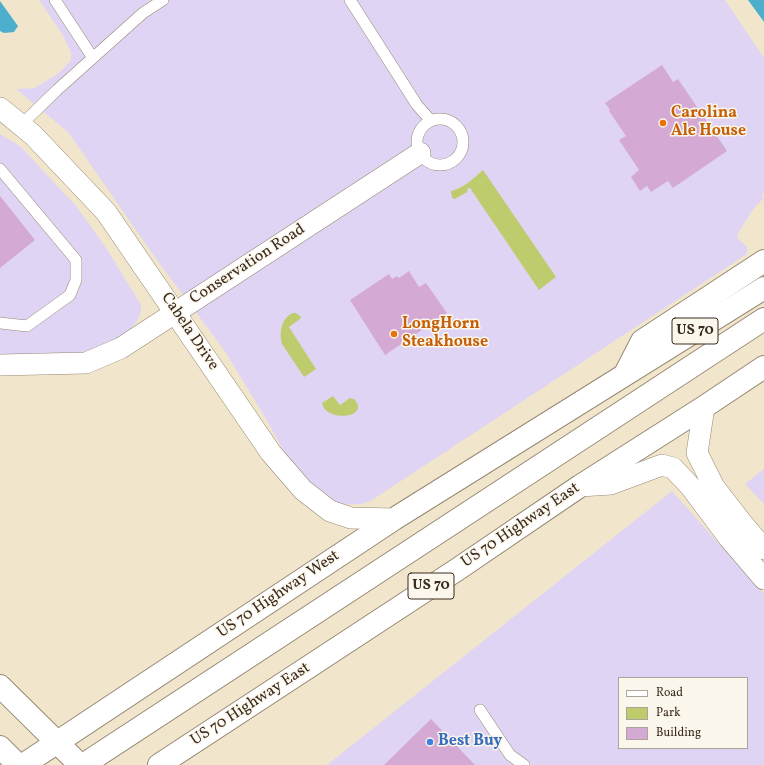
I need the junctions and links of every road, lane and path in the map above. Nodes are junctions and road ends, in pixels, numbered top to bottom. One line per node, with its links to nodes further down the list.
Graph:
1 (54, 0): 4 (lane)
2 (164, 0): 4 (lane)
3 (350, 0): 6 (lane)
4 (93, 58): 7 (lane)
5 (0, 108): 7 (street, Cabela Drive)
6 (431, 121): 8 (lane); 8 (lane)
7 (21, 125): 12 (street, Cabela Drive)
8 (420, 153): 12 (street, Conservation Road)
9 (0, 170): 14 (lane)
10 (764, 261): 17 (main road)
11 (764, 288): 17 (main road, US 70)
12 (175, 312): 15 (street, Conservation Road); 20 (street, Cabela Drive)
13 (764, 319): 30 (main road)
14 (0, 323)
15 (0, 365)
16 (764, 367): 18 (main road, US 70 Highway East / US 70)
17 (626, 374): 20 (main road, US 70)
18 (704, 407): 19 (main road, US 70 Highway East / US 70); 21 (street)
19 (580, 486): 22 (street); 31 (main road, US 70 Highway East / US 70)
20 (394, 519): 25 (main road, US 70 Highway West / US 70)
21 (764, 549)
22 (764, 579)
23 (0, 686): 25 (main road)
24 (480, 710): 32 (lane)
25 (56, 743): 28 (main road, US 70); 29 (main road)
26 (0, 747): 27 (main road)
27 (18, 765)
28 (23, 765)
29 (80, 765)
30 (83, 765)
31 (159, 765)
32 (524, 765)

